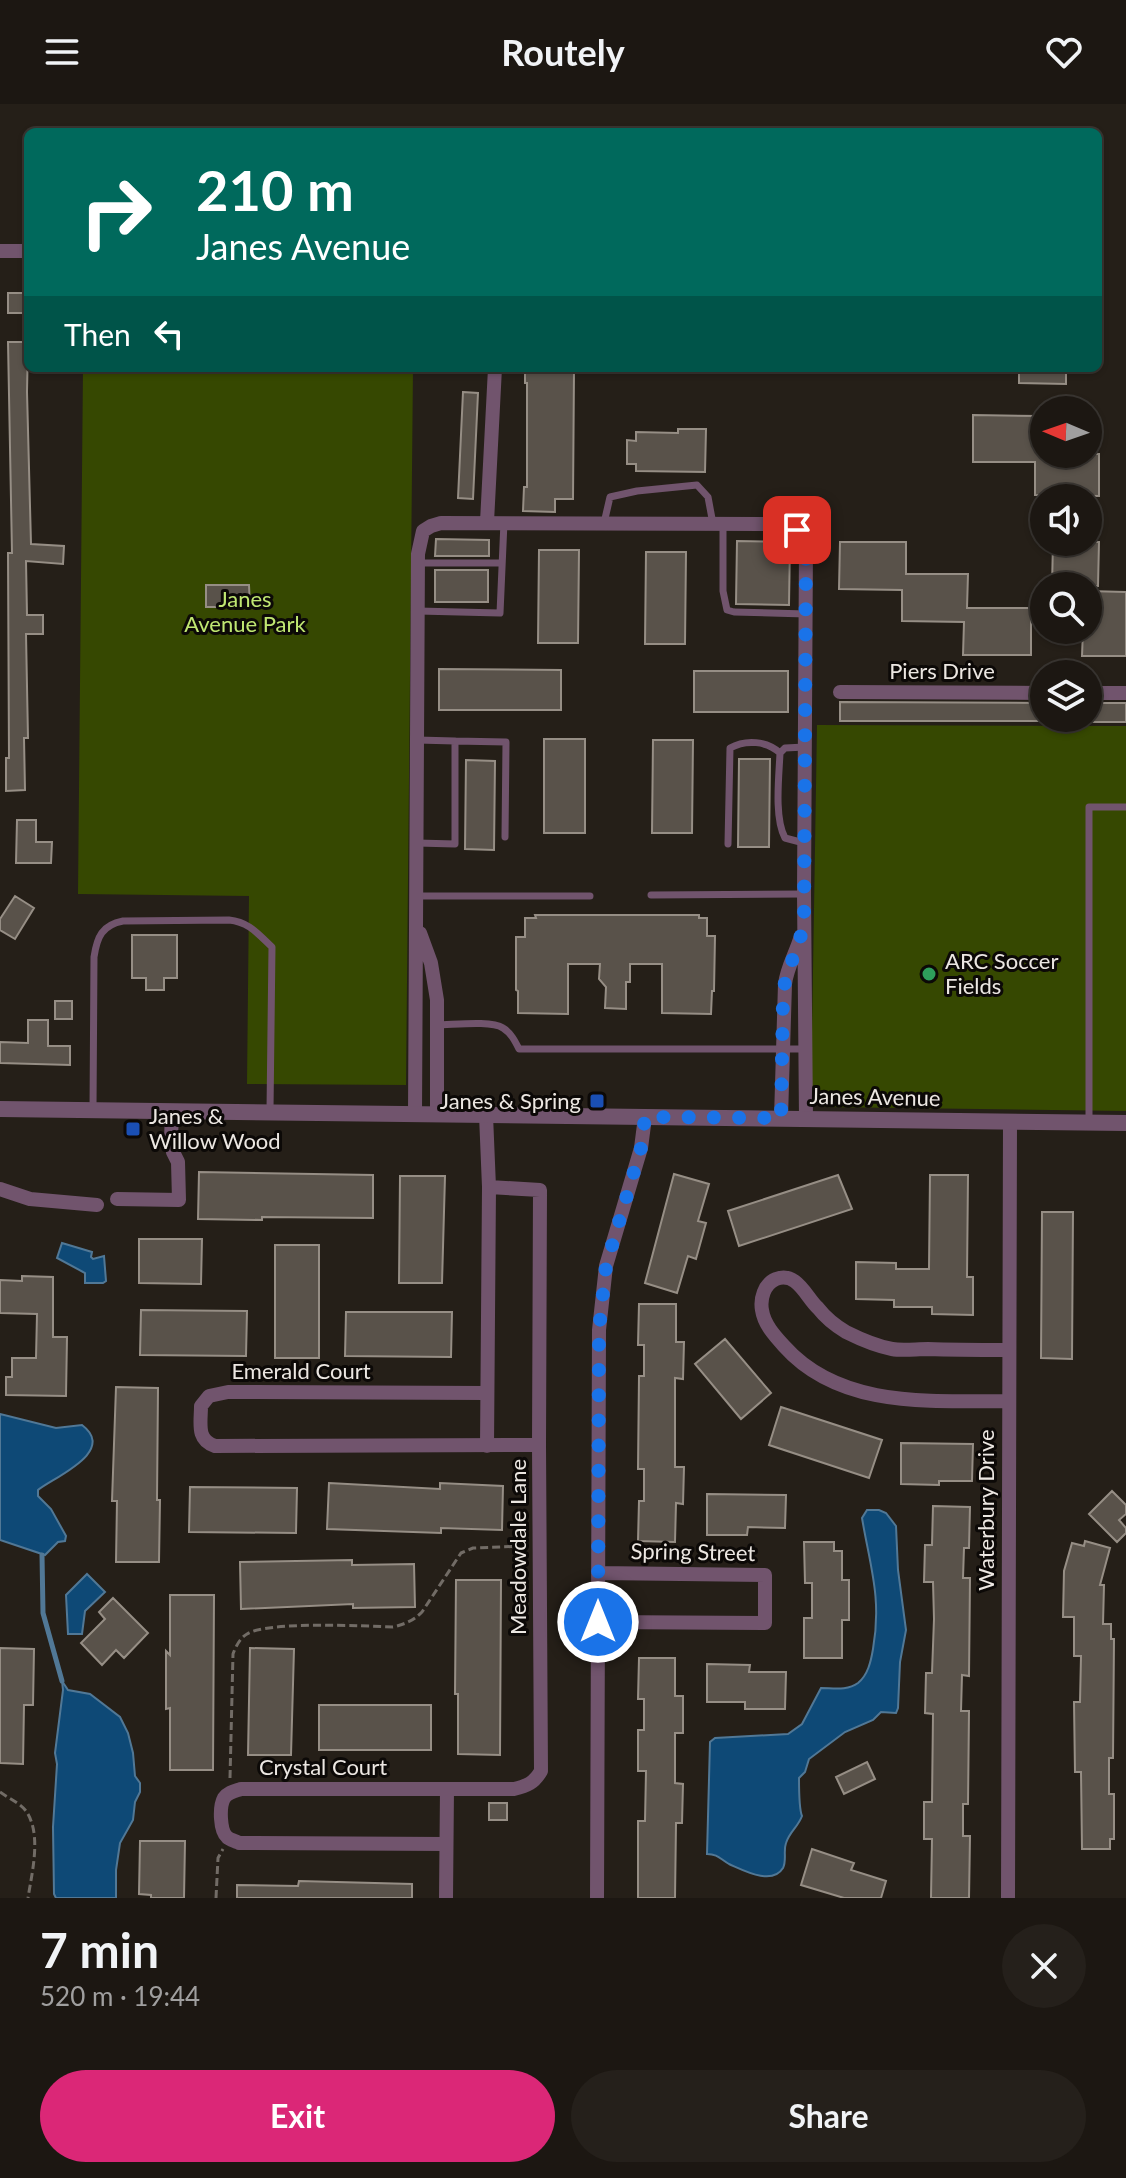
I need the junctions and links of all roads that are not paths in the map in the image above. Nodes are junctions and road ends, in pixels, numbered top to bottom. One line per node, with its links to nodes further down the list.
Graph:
1 (0, 251): 2 (street)
2 (24, 251)
3 (495, 372): 4 (street)
4 (487, 522): 5 (street); 8 (street)
5 (504, 522): 6 (street); 9 (lane)
6 (604, 523): 7 (street); 7 (lane)
7 (718, 524): 11 (lane); 11 (street)
8 (418, 563): 9 (lane); 10 (street)
9 (502, 563): 10 (lane)
10 (418, 611): 16 (street)
11 (806, 614): 18 (street)
12 (840, 692): 13 (street, Piers Drive)
13 (1030, 693)
14 (1102, 693): 15 (street)
15 (1126, 693)
16 (417, 740): 17 (lane); 22 (street)
17 (455, 741): 21 (lane); 22 (lane)
18 (805, 747): 19 (lane); 23 (street)
19 (780, 753): 23 (lane); 24 (lane)
20 (1126, 807): 45 (lane)
21 (505, 837)
22 (417, 843): 27 (street)
23 (804, 843): 25 (street)
24 (728, 844)
25 (804, 894): 26 (lane); 29 (street)
26 (651, 895)
27 (417, 896): 28 (lane); 30 (street)
28 (590, 896)
29 (804, 924): 32 (street); 33 (street)
30 (417, 926): 31 (street); 38 (street)
31 (437, 1025): 32 (lane); 39 (street)
32 (783, 1048): 33 (lane); 42 (street)
33 (806, 1049): 43 (street)
34 (0, 1109): 35 (street, Janes Avenue)
35 (93, 1110): 36 (street, Janes Avenue); 37 (lane)
36 (172, 1111): 37 (street, Janes Avenue); 49 (street)
37 (270, 1113): 38 (street, Janes Avenue)
38 (415, 1114): 39 (street, Janes Avenue)
39 (437, 1115): 40 (street, Janes Avenue)
40 (486, 1115): 41 (street, Janes Avenue); 47 (street, Meadowdale Lane)
41 (645, 1117): 42 (street, Janes Avenue); 56 (street, Spring Street)
42 (781, 1118): 43 (street, Janes Avenue)
43 (806, 1119): 44 (street, Janes Avenue)
44 (1010, 1121): 45 (street, Janes Avenue); 51 (street, Waterbury Drive)
45 (1089, 1122): 46 (street, Janes Avenue)
46 (1126, 1123)
47 (489, 1187): 52 (street, Meadowdale Lane); 54 (street)
48 (0, 1189): 50 (street)
49 (117, 1199)
50 (97, 1205)
51 (1008, 1350): 53 (street, Waterbury Drive); 53 (street)
52 (487, 1393): 55 (street, Meadowdale Lane); 55 (street, Emerald Court)
53 (1008, 1401): 62 (street, Waterbury Drive)
54 (539, 1445): 55 (street, Meadowdale Lane); 58 (street, Meadowdale Lane)
55 (487, 1446)
56 (598, 1573): 57 (street, Spring Street); 57 (street, Spring Street)
57 (598, 1622): 61 (street, Spring Street)
58 (447, 1789): 59 (street); 59 (street, Crystal Court)
59 (446, 1844): 60 (street)
60 (446, 1898)
61 (597, 1898)
62 (1008, 1898)

